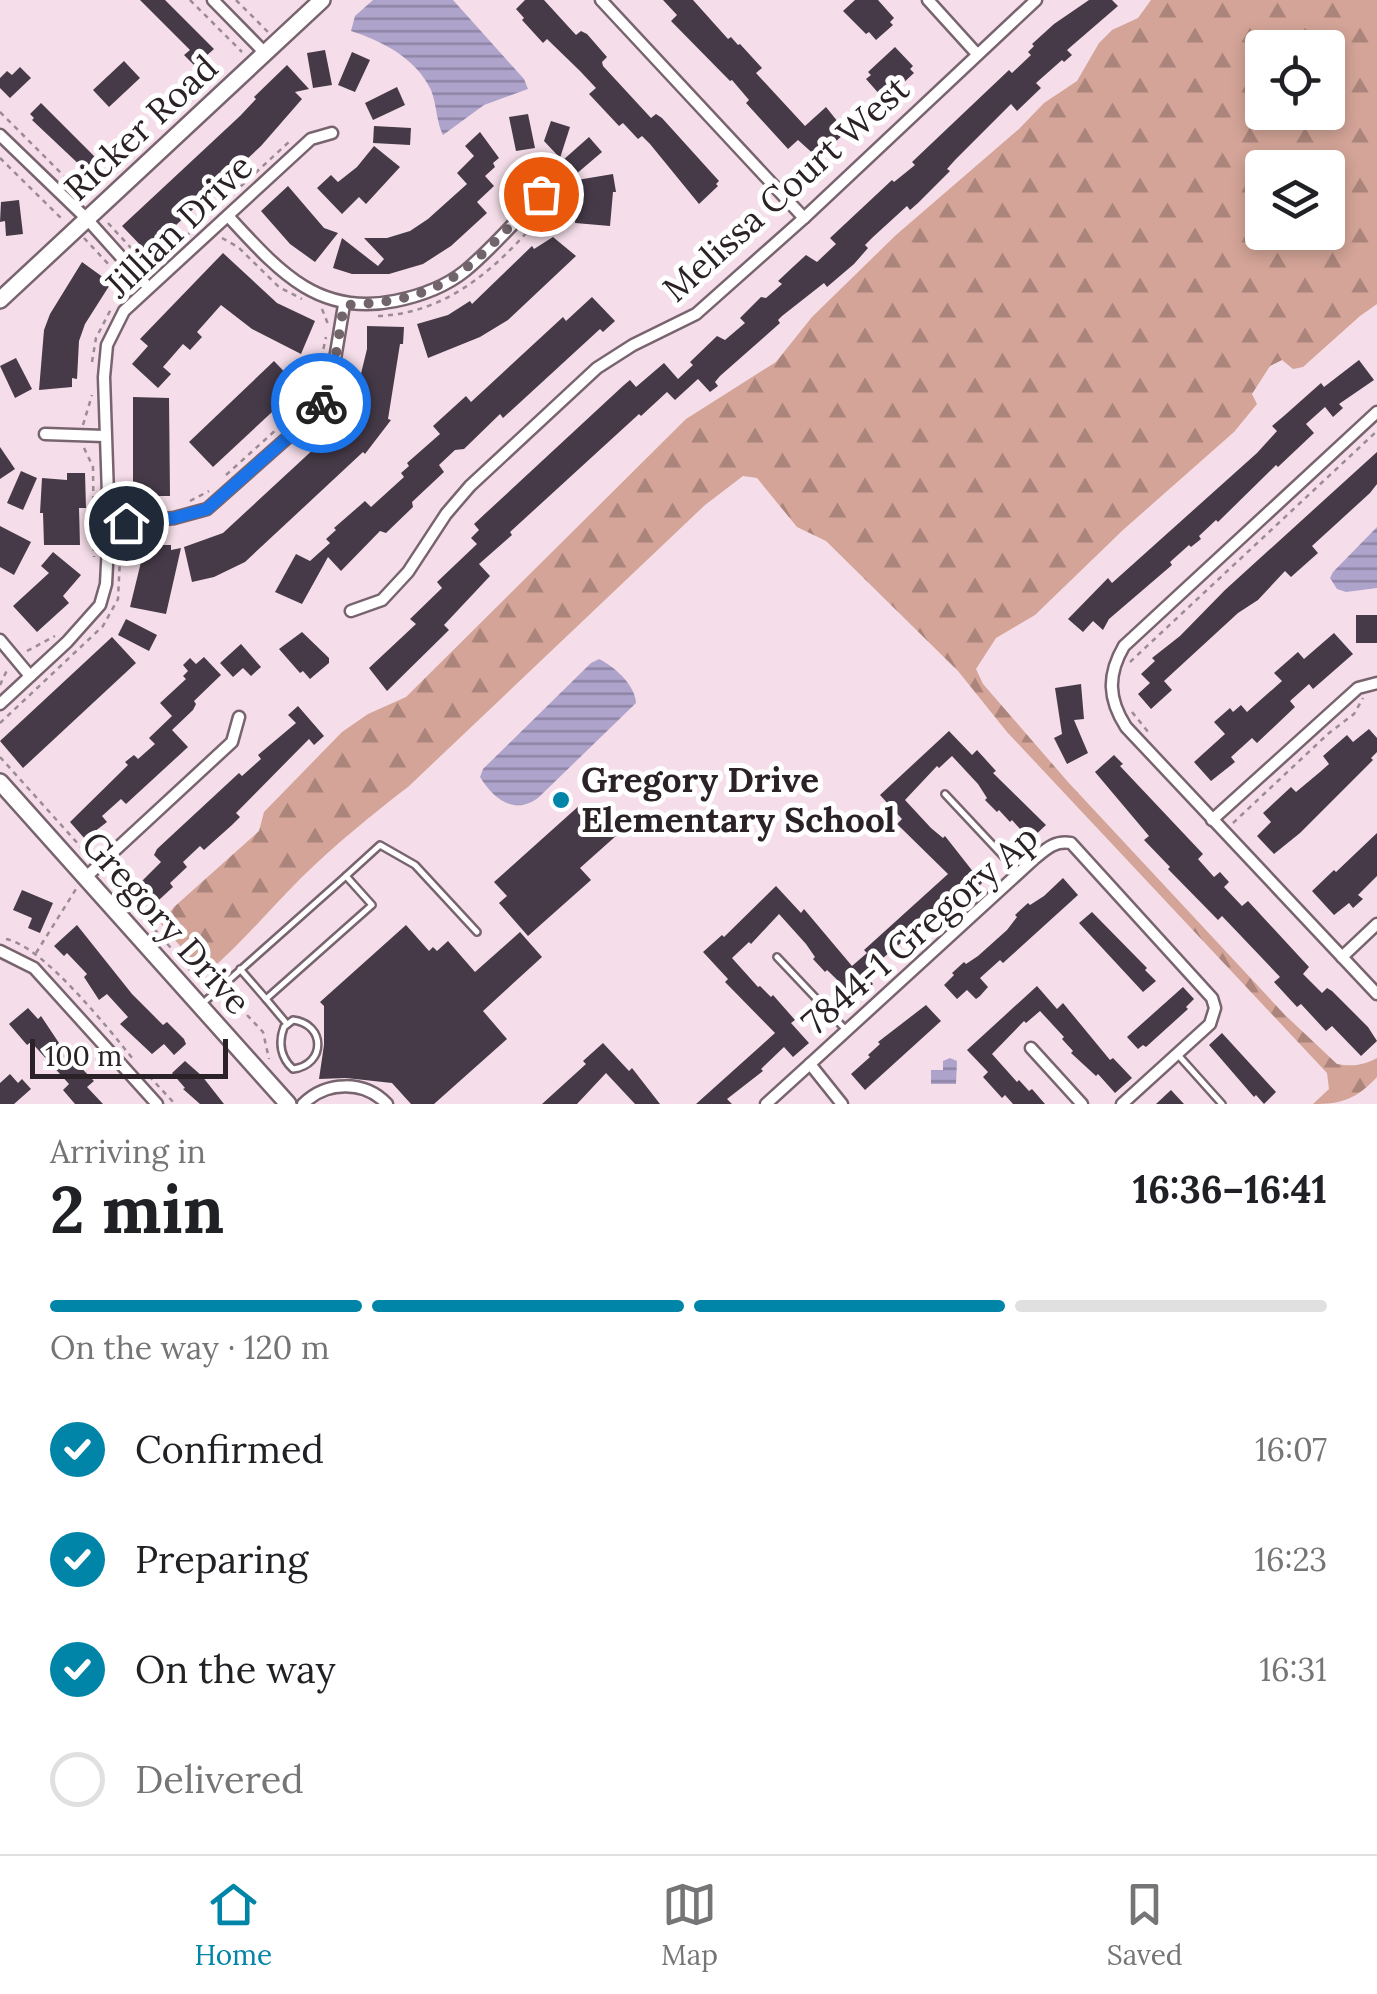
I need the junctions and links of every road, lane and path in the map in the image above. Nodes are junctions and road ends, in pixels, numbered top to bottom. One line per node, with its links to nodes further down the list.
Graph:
1 (190, 0): 11 (path)
2 (213, 0): 9 (street)
3 (236, 0): 8 (path)
4 (322, 0): 9 (street, Ricker Road)
5 (601, 0): 19 (street)
6 (928, 0): 10 (street)
7 (1036, 0): 10 (street, Melissa Court West)
8 (270, 34)
9 (265, 53): 20 (street, Ricker Road)
10 (977, 54): 19 (street, Melissa Court West)
11 (247, 56)
12 (0, 112): 17 (path)
13 (332, 132): 18 (street, Jillian Drive)
14 (0, 135): 20 (street)
15 (0, 158): 21 (path)
16 (541, 194): 28 (street)
17 (91, 202)
18 (228, 216): 22 (street, Jillian Drive); 28 (street)
19 (804, 218): 41 (street, Melissa Court West)
20 (86, 220): 25 (street); 26 (street, Ricker Road)
21 (67, 225)
22 (212, 230): 25 (street, Jillian Drive); 27 (path)
23 (83, 238): 24 (path)
24 (126, 282)
25 (148, 287): 35 (street, Jillian Drive)
26 (0, 300)
27 (305, 301)
28 (344, 305): 39 (street)
29 (318, 306): 30 (path)
30 (312, 394)
31 (308, 400): 36 (path)
32 (1377, 412): 54 (street)
33 (1377, 431): 43 (path)
34 (45, 434): 35 (street)
35 (104, 436): 39 (street, Jillian Drive)
36 (220, 480)
37 (213, 488): 38 (path)
38 (180, 504)
39 (109, 525): 44 (street, Jillian Drive)
40 (120, 547): 50 (path)
41 (351, 611)
42 (0, 640): 44 (street)
43 (1127, 667)
44 (30, 676): 47 (street, Jillian Drive)
45 (1377, 683): 46 (street)
46 (1358, 688): 54 (street); 54 (path)
47 (0, 704)
48 (1130, 709): 51 (path)
49 (239, 718): 57 (street)
50 (0, 724)
51 (1155, 739)
52 (0, 782): 57 (street, Gregory Drive)
53 (945, 794): 55 (lane)
54 (1217, 816): 63 (street)
55 (1018, 873): 69 (street, 7844-1 Gregory Ap); 71 (street, 7844-1 Gregory Ap)
56 (346, 876): 59 (lane); 64 (lane); 66 (lane)
57 (83, 881): 61 (path); 67 (street, Gregory Drive)
58 (1377, 924): 63 (street)
59 (477, 932)
60 (0, 951): 73 (street)
61 (36, 953)
62 (777, 957): 69 (lane)
63 (1342, 957): 65 (street)
64 (240, 969): 66 (lane); 67 (lane)
65 (1377, 994)
66 (266, 999): 68 (lane)
67 (200, 1006): 74 (street, Gregory Drive)
68 (287, 1024): 68 (lane)
69 (846, 1030): 72 (street, 7844-1 Gregory Ap)
70 (1030, 1048): 79 (street)
71 (1177, 1054): 80 (street, 7844-1 Gregory Ap); 81 (lane)
72 (810, 1064): 77 (street, 7844-1 Gregory Ap); 78 (street, 7844-1 Gregory Ap)
73 (158, 1104)
74 (288, 1104)
75 (303, 1104): 76 (street)
76 (388, 1104)
77 (766, 1104)
78 (842, 1104)
79 (1082, 1104)
80 (1122, 1104)
81 (1222, 1104)

